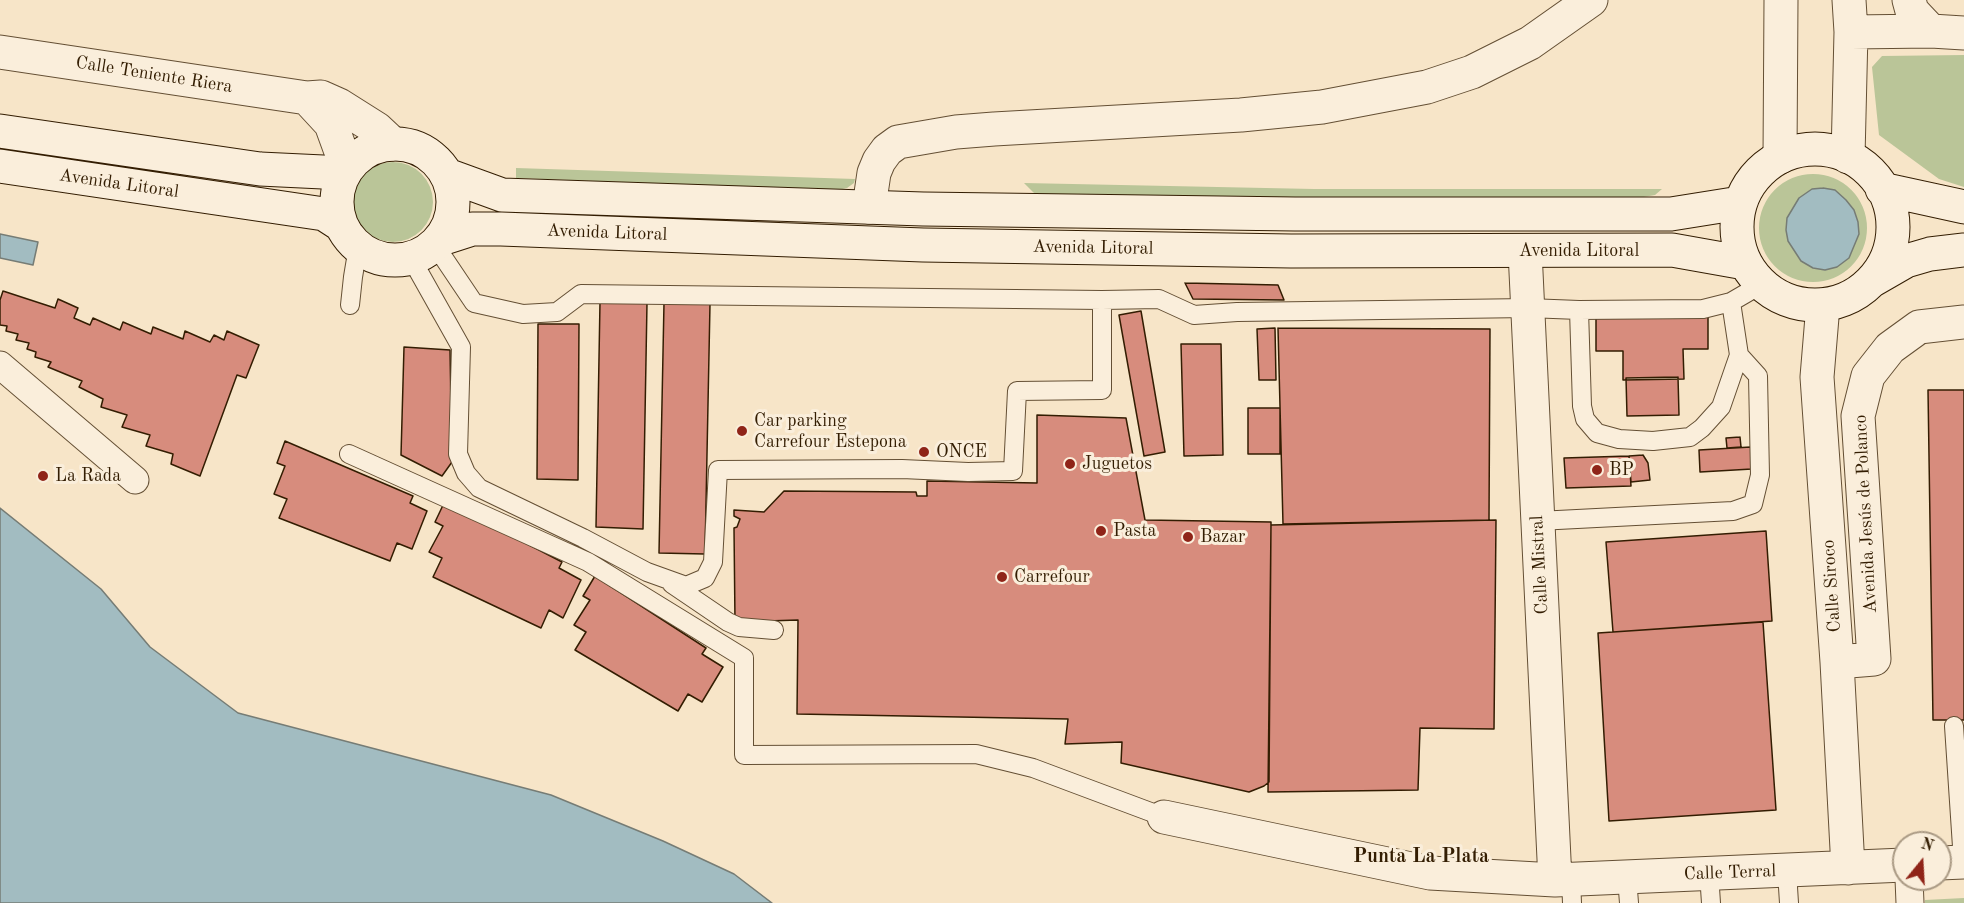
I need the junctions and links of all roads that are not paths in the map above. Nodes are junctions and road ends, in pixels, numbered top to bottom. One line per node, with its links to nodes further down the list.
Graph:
1 (1591, 0): 19 (main road)
2 (1781, 0): 12 (main road)
3 (1849, 0): 6 (main road)
4 (1909, 0): 5 (main road)
5 (1931, 31): 6 (main road); 7 (main road)
6 (1851, 32): 13 (main road)
7 (1964, 33)
8 (0, 52): 9 (main road, Calle Teniente Riera)
9 (307, 98): 11 (main road, Calle Teniente Riera); 15 (main road)
10 (0, 131): 15 (main road, Avenida Litoral)
11 (393, 144): 15 (main road); 16 (main road)
12 (1780, 157): 13 (main road); 18 (main road)
13 (1848, 157): 17 (main road)
14 (0, 166): 21 (main road, Avenida Litoral)
15 (346, 171): 21 (main road)
16 (447, 175): 19 (main road, Avenida Litoral); 22 (main road)
17 (1882, 189): 20 (main road); 26 (main road)
18 (1740, 203): 19 (main road, Avenida Litoral); 25 (main road)
19 (868, 207)
20 (1964, 207)
21 (349, 236): 22 (main road); 29 (lane)
22 (429, 247): 24 (main road, Avenida Litoral); 27 (lane); 39 (lane)
23 (1964, 250): 26 (main road)
24 (1525, 251): 25 (main road, Avenida Litoral); 31 (main road, Calle Mistral)
25 (1754, 274): 28 (lane); 30 (main road)
26 (1873, 280): 30 (main road)
27 (1102, 300): 31 (lane); 39 (lane)
28 (1731, 302): 32 (lane); 34 (lane)
29 (350, 305)
30 (1823, 305): 41 (main road, Calle Siroco)
31 (1528, 308): 32 (lane); 38 (main road, Calle Mistral)
32 (1579, 310): 34 (lane)
33 (1964, 322): 41 (main road, Avenida Jesús de Polanco)
34 (1739, 355): 38 (lane)
35 (0, 365): 37 (street)
36 (349, 454): 43 (lane)
37 (135, 480)
38 (1538, 521): 48 (main road, Calle Mistral)
39 (666, 579): 40 (lane)
40 (774, 630)
41 (1837, 662): 46 (main road, Calle Siroco)
42 (1954, 726): 44 (lane)
43 (1164, 817): 48 (main road, Calle Terral)
44 (1956, 862)
45 (1892, 866): 46 (main road, Calle Terral)
46 (1848, 868): 47 (main road, Calle Terral)
47 (1787, 871): 49 (main road, Calle Terral); 51 (lane)
48 (1566, 887): 50 (main road, Calle Terral)
49 (1710, 888): 50 (main road, Calle Terral)
50 (1628, 890)
51 (1789, 903)

